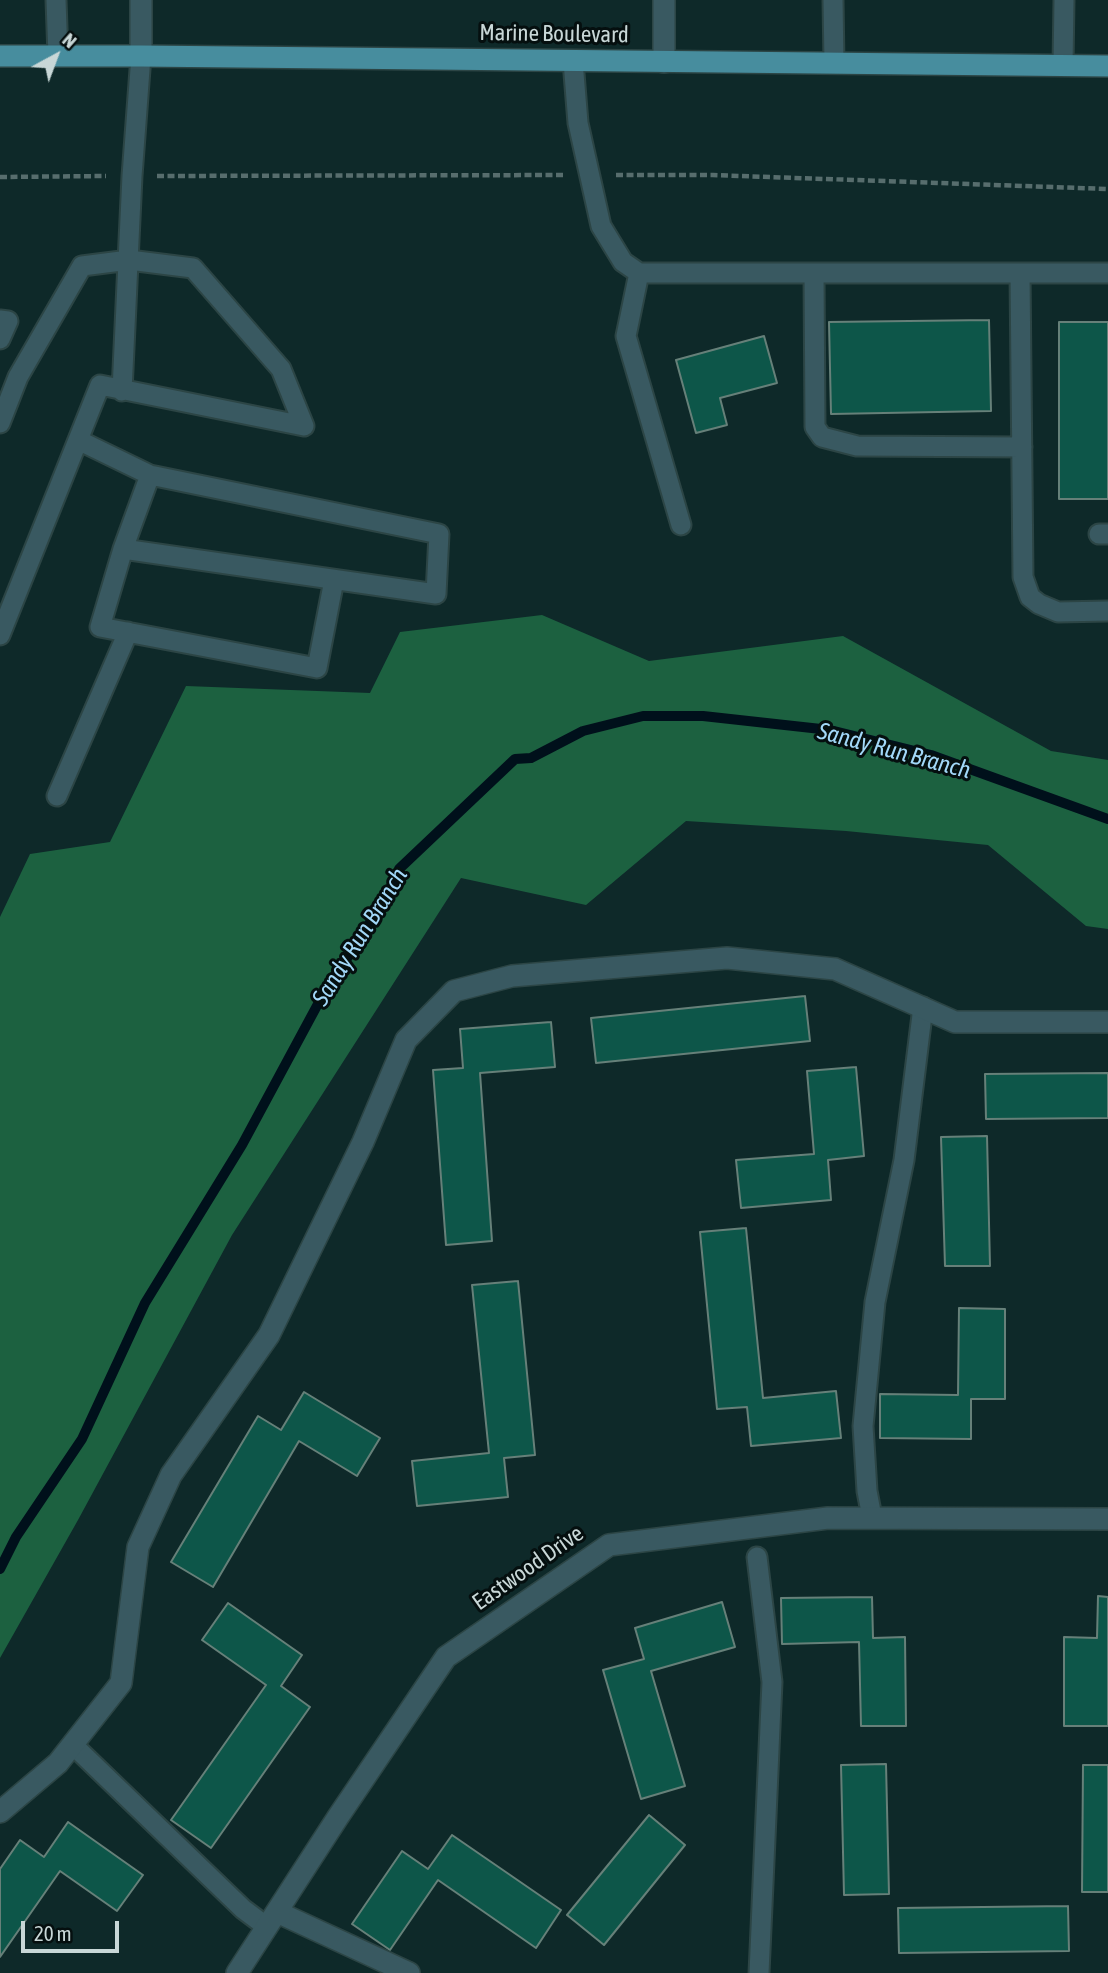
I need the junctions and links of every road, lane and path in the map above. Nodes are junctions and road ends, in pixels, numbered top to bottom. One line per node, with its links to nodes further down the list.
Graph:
1 (56, 0): 6 (lane)
2 (141, 0): 7 (street)
3 (664, 0): 10 (street)
4 (833, 0): 11 (lane)
5 (1063, 0): 12 (lane)
6 (58, 56): 7 (main road, Marine Boulevard); 8 (main road, Marine Boulevard)
7 (141, 56): 9 (main road, Marine Boulevard); 15 (lane)
8 (0, 57)
9 (573, 61): 10 (main road, Marine Boulevard); 14 (lane)
10 (664, 62): 11 (main road, Marine Boulevard)
11 (834, 63): 12 (main road, Marine Boulevard)
12 (1063, 65): 13 (main road, Marine Boulevard)
13 (1108, 66)
14 (590, 175): 15 (path); 17 (path); 19 (lane)
15 (132, 176): 16 (path); 18 (lane)
16 (0, 177)
17 (1108, 189)
18 (129, 260): 25 (lane); 25 (lane); 26 (lane)
19 (639, 273): 20 (lane); 30 (lane)
20 (814, 273): 21 (lane); 28 (lane)
21 (1020, 273): 22 (lane); 28 (lane)
22 (1108, 273)
23 (0, 320): 24 (lane)
24 (0, 339)
25 (122, 391): 27 (lane)
26 (0, 423)
27 (78, 440): 29 (lane); 35 (lane)
28 (1022, 447): 33 (lane)
29 (150, 475): 31 (lane); 32 (lane)
30 (681, 525)
31 (123, 549): 32 (lane); 34 (lane)
32 (334, 580): 34 (lane)
33 (1108, 611)
34 (128, 632): 36 (lane)
35 (0, 635)
36 (57, 796)
37 (923, 1007): 38 (street); 39 (lane); 42 (street)
38 (1108, 1022)
39 (872, 1517): 40 (street, Eastwood Drive); 44 (street, Eastwood Drive)
40 (1108, 1519)
41 (757, 1557): 47 (lane)
42 (73, 1745): 43 (street); 44 (lane)
43 (0, 1812)
44 (272, 1920): 45 (street, Eastwood Drive); 46 (street)
45 (237, 1973)
46 (409, 1973)
47 (759, 1973)

